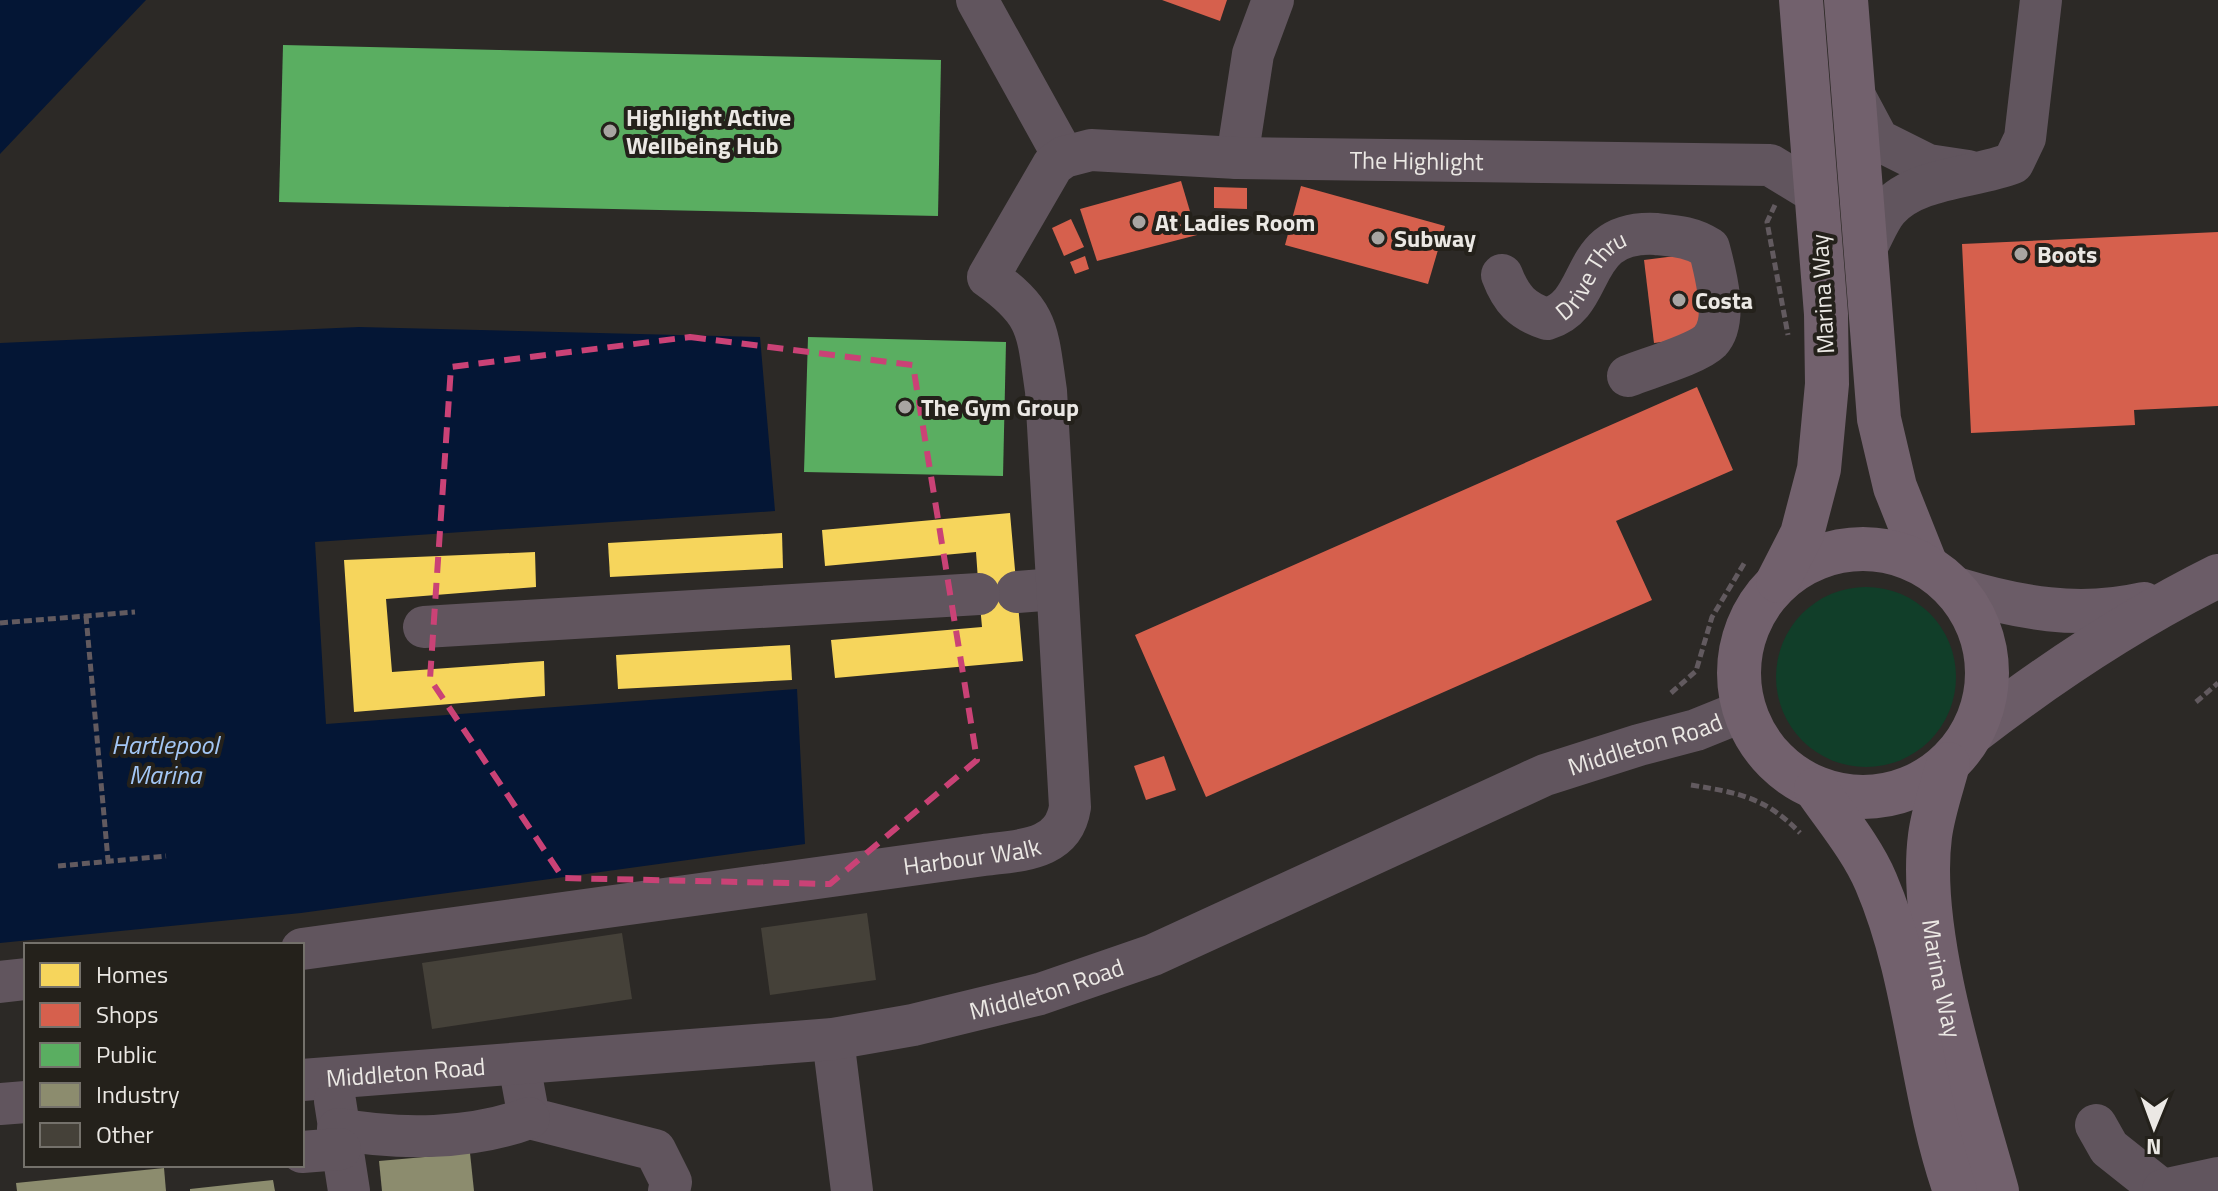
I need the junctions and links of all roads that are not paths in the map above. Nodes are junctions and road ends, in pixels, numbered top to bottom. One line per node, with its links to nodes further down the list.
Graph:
1 (977, 0): 7 (street)
2 (1273, 0): 8 (street)
3 (1801, 0): 10 (highway, Marina Way)
4 (1846, 0): 6 (highway, Marina Way)
5 (2041, 0): 9 (street)
6 (1854, 95): 9 (street); 11 (highway, Marina Way)
7 (1064, 157): 8 (street, The Highlight); 17 (street, Harbour Walk)
8 (1237, 158): 10 (street, The Highlight)
9 (1985, 174): 11 (street)
10 (1788, 186): 14 (highway, Marina Way)
11 (1866, 248): 16 (highway, Marina Way)
12 (1502, 275): 13 (street, Drive Thru)
13 (1628, 376)
14 (1763, 568): 16 (highway); 20 (highway)
15 (2218, 576): 18 (main road)
16 (1941, 577): 18 (main road); 21 (highway)
17 (1017, 591): 19 (street); 23 (street, Harbour Walk)
18 (2177, 597): 21 (main road)
19 (424, 627)
20 (1743, 711): 22 (highway); 26 (street, Middleton Road)
21 (1960, 749): 22 (highway); 39 (highway, Marina Way)
22 (1816, 789): 38 (highway, Marina Way)
23 (313, 958)
24 (24, 979): 25 (street)
25 (0, 982)
26 (833, 1039): 27 (street, Middleton Road); 37 (street)
27 (519, 1064): 28 (street, Middleton Road); 31 (street)
28 (317, 1079): 33 (street)
29 (24, 1102): 30 (street)
30 (0, 1104)
31 (529, 1118): 33 (street); 36 (street)
32 (2096, 1125): 40 (street)
33 (327, 1143): 35 (street)
34 (2218, 1178): 40 (street)
35 (349, 1191)
36 (669, 1191)
37 (852, 1191)
38 (1955, 1191)
39 (1997, 1191)
40 (2163, 1191)

